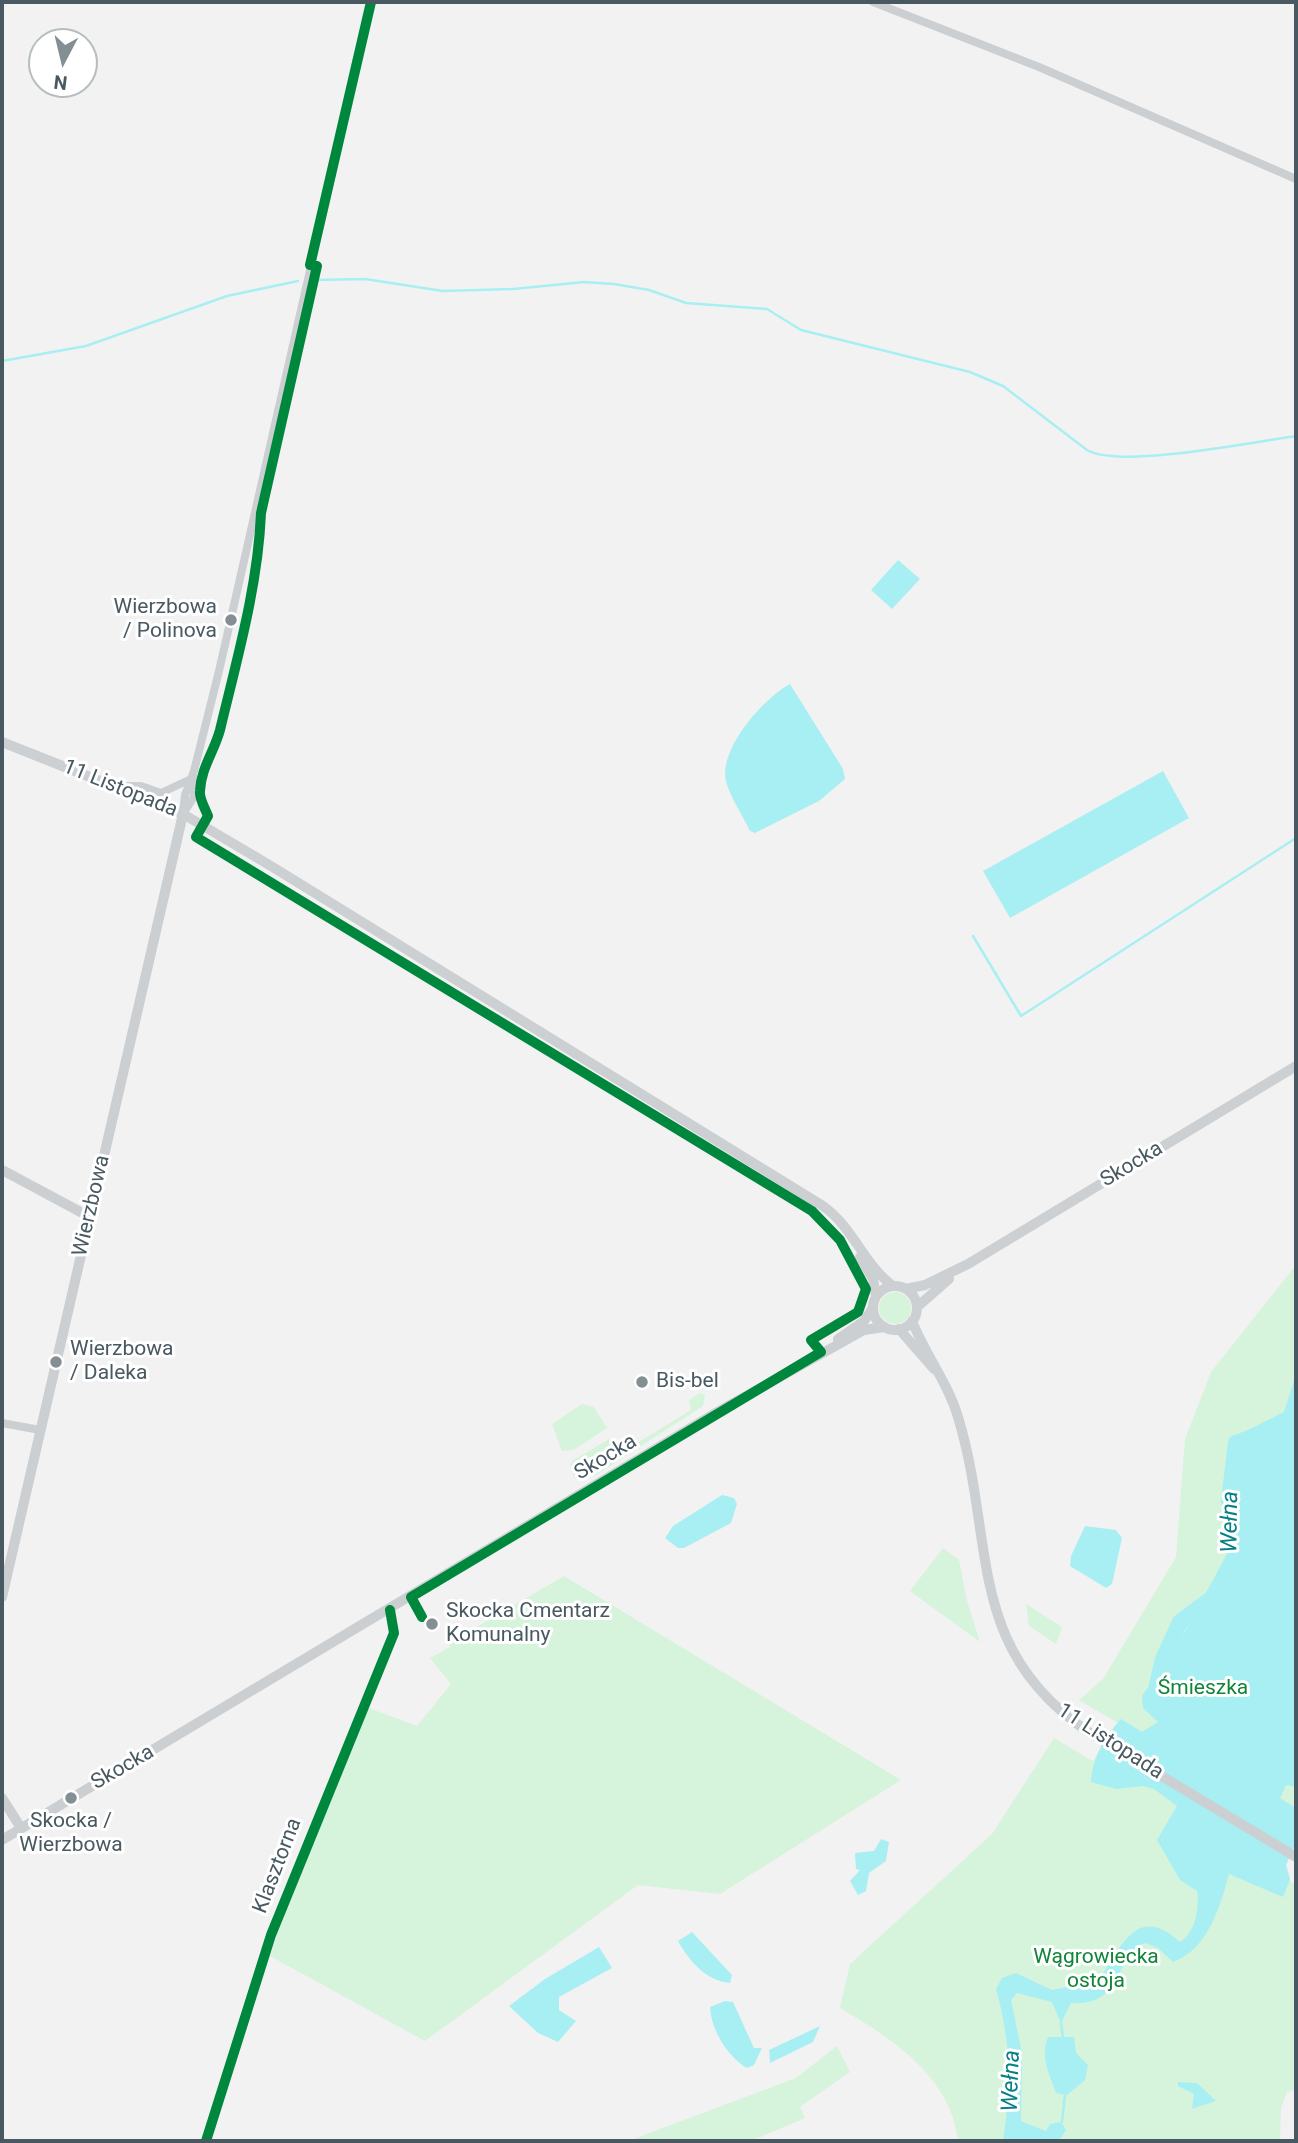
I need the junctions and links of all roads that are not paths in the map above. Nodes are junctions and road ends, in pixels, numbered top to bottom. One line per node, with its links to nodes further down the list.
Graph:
1 (371, 2): 5 (street)
2 (873, 2): 3 (street)
3 (1296, 179)
4 (2, 742): 6 (main road, 11 Listopada)
5 (193, 775): 6 (street); 7 (street)
6 (115, 786): 7 (main road, 11 Listopada)
7 (183, 814): 10 (street, Wierzbowa); 11 (main road, 11 Listopada)
8 (1296, 1066): 12 (main road, Skocka)
9 (2, 1170): 10 (street)
10 (90, 1217): 24 (street, Wierzbowa)
11 (840, 1221): 13 (main road, 11 Listopada); 15 (main road, 11 Listopada)
12 (968, 1264): 14 (main road, Skocka); 16 (main road, Skocka)
13 (892, 1286): 14 (main road); 15 (main road)
14 (906, 1289): 16 (main road)
15 (876, 1296): 17 (main road)
16 (917, 1307): 18 (main road)
17 (873, 1308): 19 (main road); 21 (street, Skocka)
18 (912, 1321): 20 (main road); 22 (main road, 11 Listopada)
19 (884, 1327): 20 (main road); 21 (street, Skocka)
20 (899, 1329): 22 (main road, 11 Listopada)
21 (821, 1352): 26 (street, Skocka)
22 (936, 1371): 32 (main road, 11 Listopada)
23 (2, 1423): 24 (street)
24 (40, 1430): 25 (street, Wierzbowa)
25 (2, 1597)
26 (411, 1597): 27 (street, Skocka); 28 (street)
27 (390, 1610): 30 (street, Skocka); 33 (street, Klasztorna)
28 (422, 1617)
29 (2, 1798): 30 (street)
30 (21, 1828): 31 (street, Skocka)
31 (2, 1840)
32 (1296, 1857)
33 (206, 2141)

